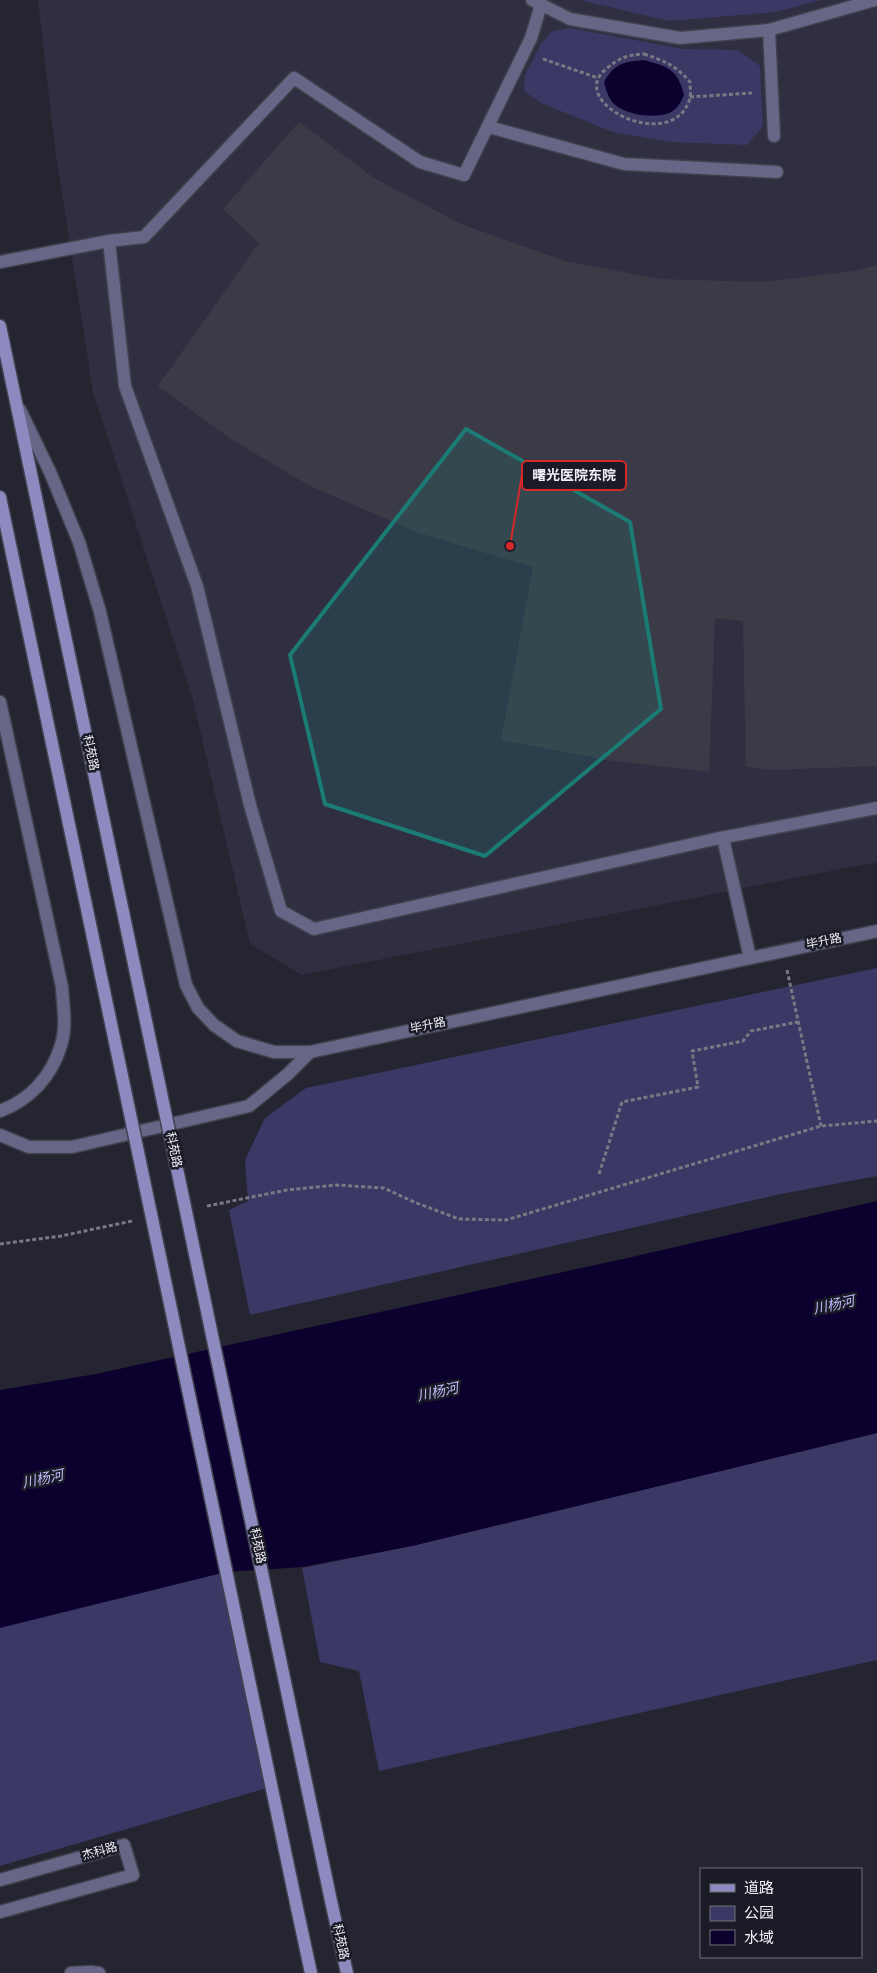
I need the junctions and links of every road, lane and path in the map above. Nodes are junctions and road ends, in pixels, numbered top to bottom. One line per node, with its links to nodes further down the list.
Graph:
1 (875, 0): 3 (street)
2 (537, 2): 3 (street); 4 (street)
3 (770, 30): 6 (street)
4 (524, 51): 5 (path); 8 (street)
5 (598, 78): 7 (path); 7 (path)
6 (772, 92): 7 (path); 9 (street)
7 (690, 97)
8 (488, 127): 10 (street); 11 (street)
9 (774, 136)
10 (777, 172)
11 (109, 241): 12 (street); 18 (street)
12 (0, 262)
13 (0, 326): 14 (street, 科苑路)
14 (16, 401): 23 (street, 毕升路); 37 (street, 科苑路, bridge)
15 (0, 497): 36 (street, bridge)
16 (0, 702): 24 (street)
17 (877, 808): 18 (street)
18 (723, 838): 21 (street)
19 (877, 931): 20 (street, 毕升路)
20 (782, 951): 21 (street, 毕升路); 22 (path)
21 (750, 958): 23 (street, 毕升路)
22 (798, 1022): 26 (path); 28 (path)
23 (310, 1052): 27 (street)
24 (0, 1111)
25 (877, 1121): 26 (path)
26 (821, 1126): 29 (path)
27 (0, 1135)
28 (599, 1174)
29 (202, 1207)
30 (136, 1220): 31 (path)
31 (0, 1244)
32 (0, 1880): 33 (street, 杰科路)
33 (0, 1912)
34 (70, 1973): 35 (street)
35 (99, 1973)
36 (311, 1973)
37 (347, 1973)

